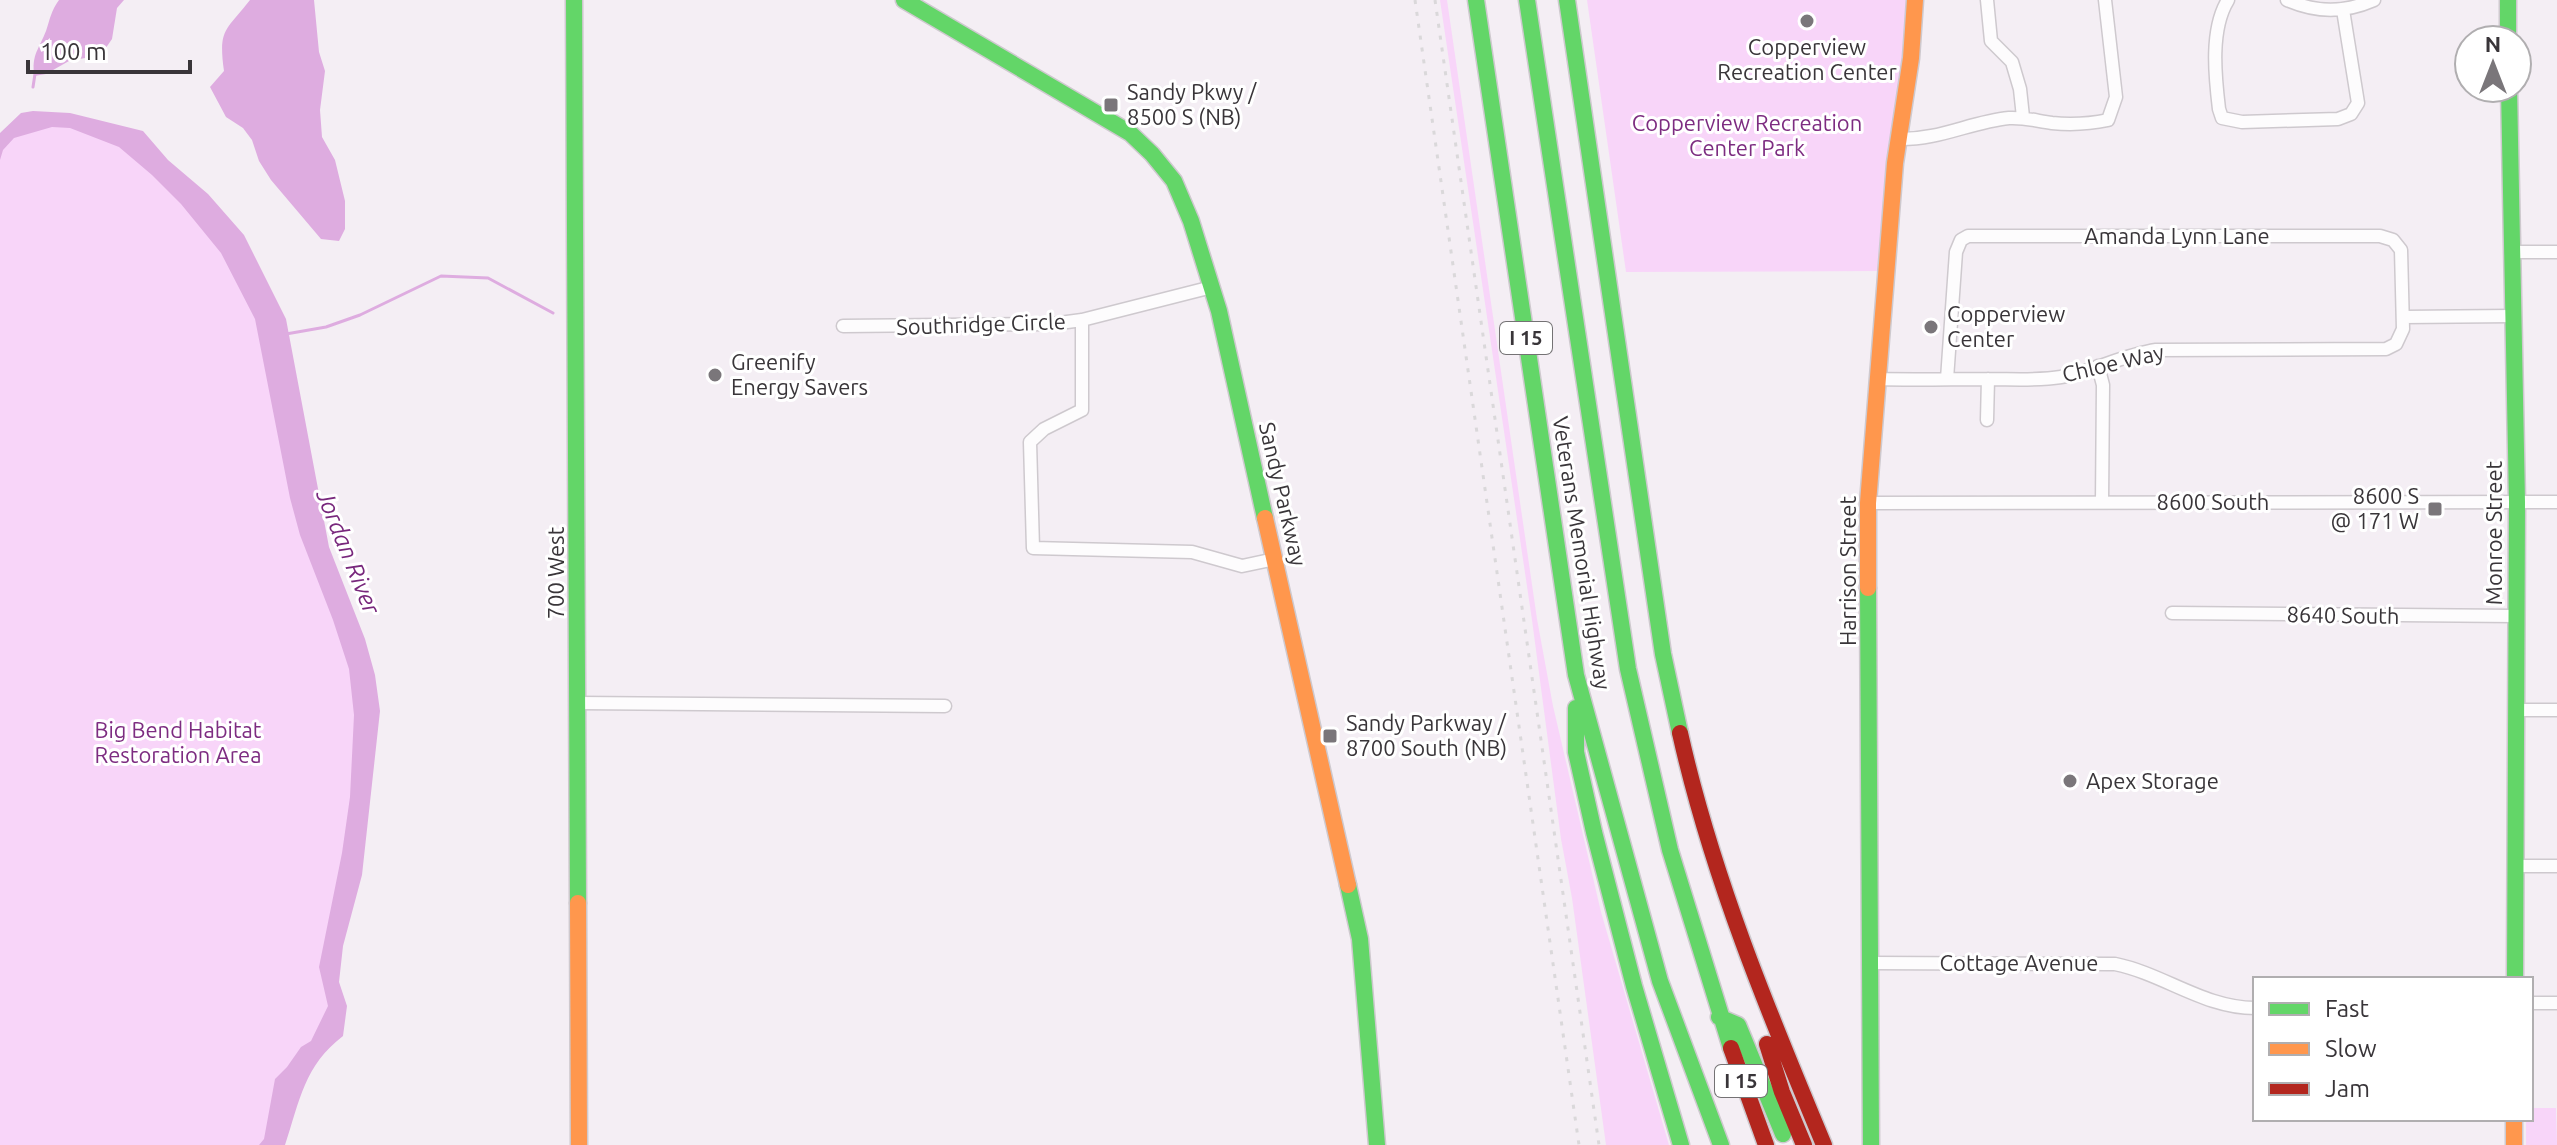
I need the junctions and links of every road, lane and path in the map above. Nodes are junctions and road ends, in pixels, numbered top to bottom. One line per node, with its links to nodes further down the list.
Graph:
1 (574, 0): 38 (main road, 700 West)
2 (904, 0): 20 (main road, Sandy Parkway)
3 (1476, 0): 37 (main road, Veterans Memorial Highway / I 15)
4 (1527, 0): 50 (main road, Veterans Memorial Highway / I 15)
5 (1567, 0): 42 (main road)
6 (1915, 0): 17 (main road, Harrison Street)
7 (1987, 0): 16 (street)
8 (2105, 0): 16 (street)
9 (2228, 0): 13 (street)
10 (2287, 0): 13 (street)
11 (2374, 0): 13 (street)
12 (2508, 0): 14 (main road)
13 (2343, 10)
14 (2508, 24)
15 (2509, 104): 18 (main road, Monroe Street)
16 (2023, 117): 17 (street)
17 (1898, 139): 26 (main road, Harrison Street)
18 (2513, 252): 19 (street); 21 (main road, Monroe Street)
19 (2557, 252)
20 (1212, 287): 23 (street, Southridge Circle); 34 (main road, Sandy Parkway)
21 (2513, 316): 22 (street); 31 (main road, Monroe Street)
22 (2403, 317): 25 (street, Chloe Way); 27 (street, Amanda Lynn Lane)
23 (1082, 320): 24 (street, Southridge Circle); 34 (street)
24 (843, 326)
25 (2098, 366): 28 (street, Chloe Way); 30 (street)
26 (1877, 379): 27 (street, Chloe Way); 33 (main road, Harrison Street)
27 (1947, 379): 28 (street, Chloe Way)
28 (1988, 379): 29 (street)
29 (1987, 420)
30 (2102, 502): 31 (street, 8600 South); 33 (street, 8600 South)
31 (2517, 502): 32 (street, 8600 South); 36 (main road, Monroe Street)
32 (2557, 502)
33 (1868, 503): 45 (main road, Harrison Street)
34 (1275, 559): 53 (main road, Sandy Parkway)
35 (2172, 613): 36 (street, 8640 South)
36 (2515, 616): 40 (main road, Monroe Street)
37 (1576, 675): 54 (main road); 55 (main road, Veterans Memorial Highway / I 15)
38 (578, 703): 39 (street); 52 (main road, 700 West)
39 (945, 706)
40 (2515, 710): 41 (street); 43 (main road, Monroe Street)
41 (2557, 710)
42 (1704, 825): 58 (main road); 59 (main road)
43 (2516, 866): 44 (street); 46 (main road, Monroe Street)
44 (2557, 866)
45 (1871, 963): 49 (street, Cottage Avenue); 60 (main road, Harrison Street)
46 (2515, 977)
47 (2533, 1003): 48 (street)
48 (2557, 1003)
49 (2253, 1008)
50 (1719, 1017): 56 (main road, Veterans Memorial Highway / I 15); 57 (main road)
51 (2514, 1121): 61 (main road)
52 (579, 1145)
53 (1377, 1145)
54 (1681, 1145)
55 (1721, 1145)
56 (1766, 1145)
57 (1788, 1145)
58 (1804, 1145)
59 (1824, 1145)
60 (1871, 1145)
61 (2514, 1145)

